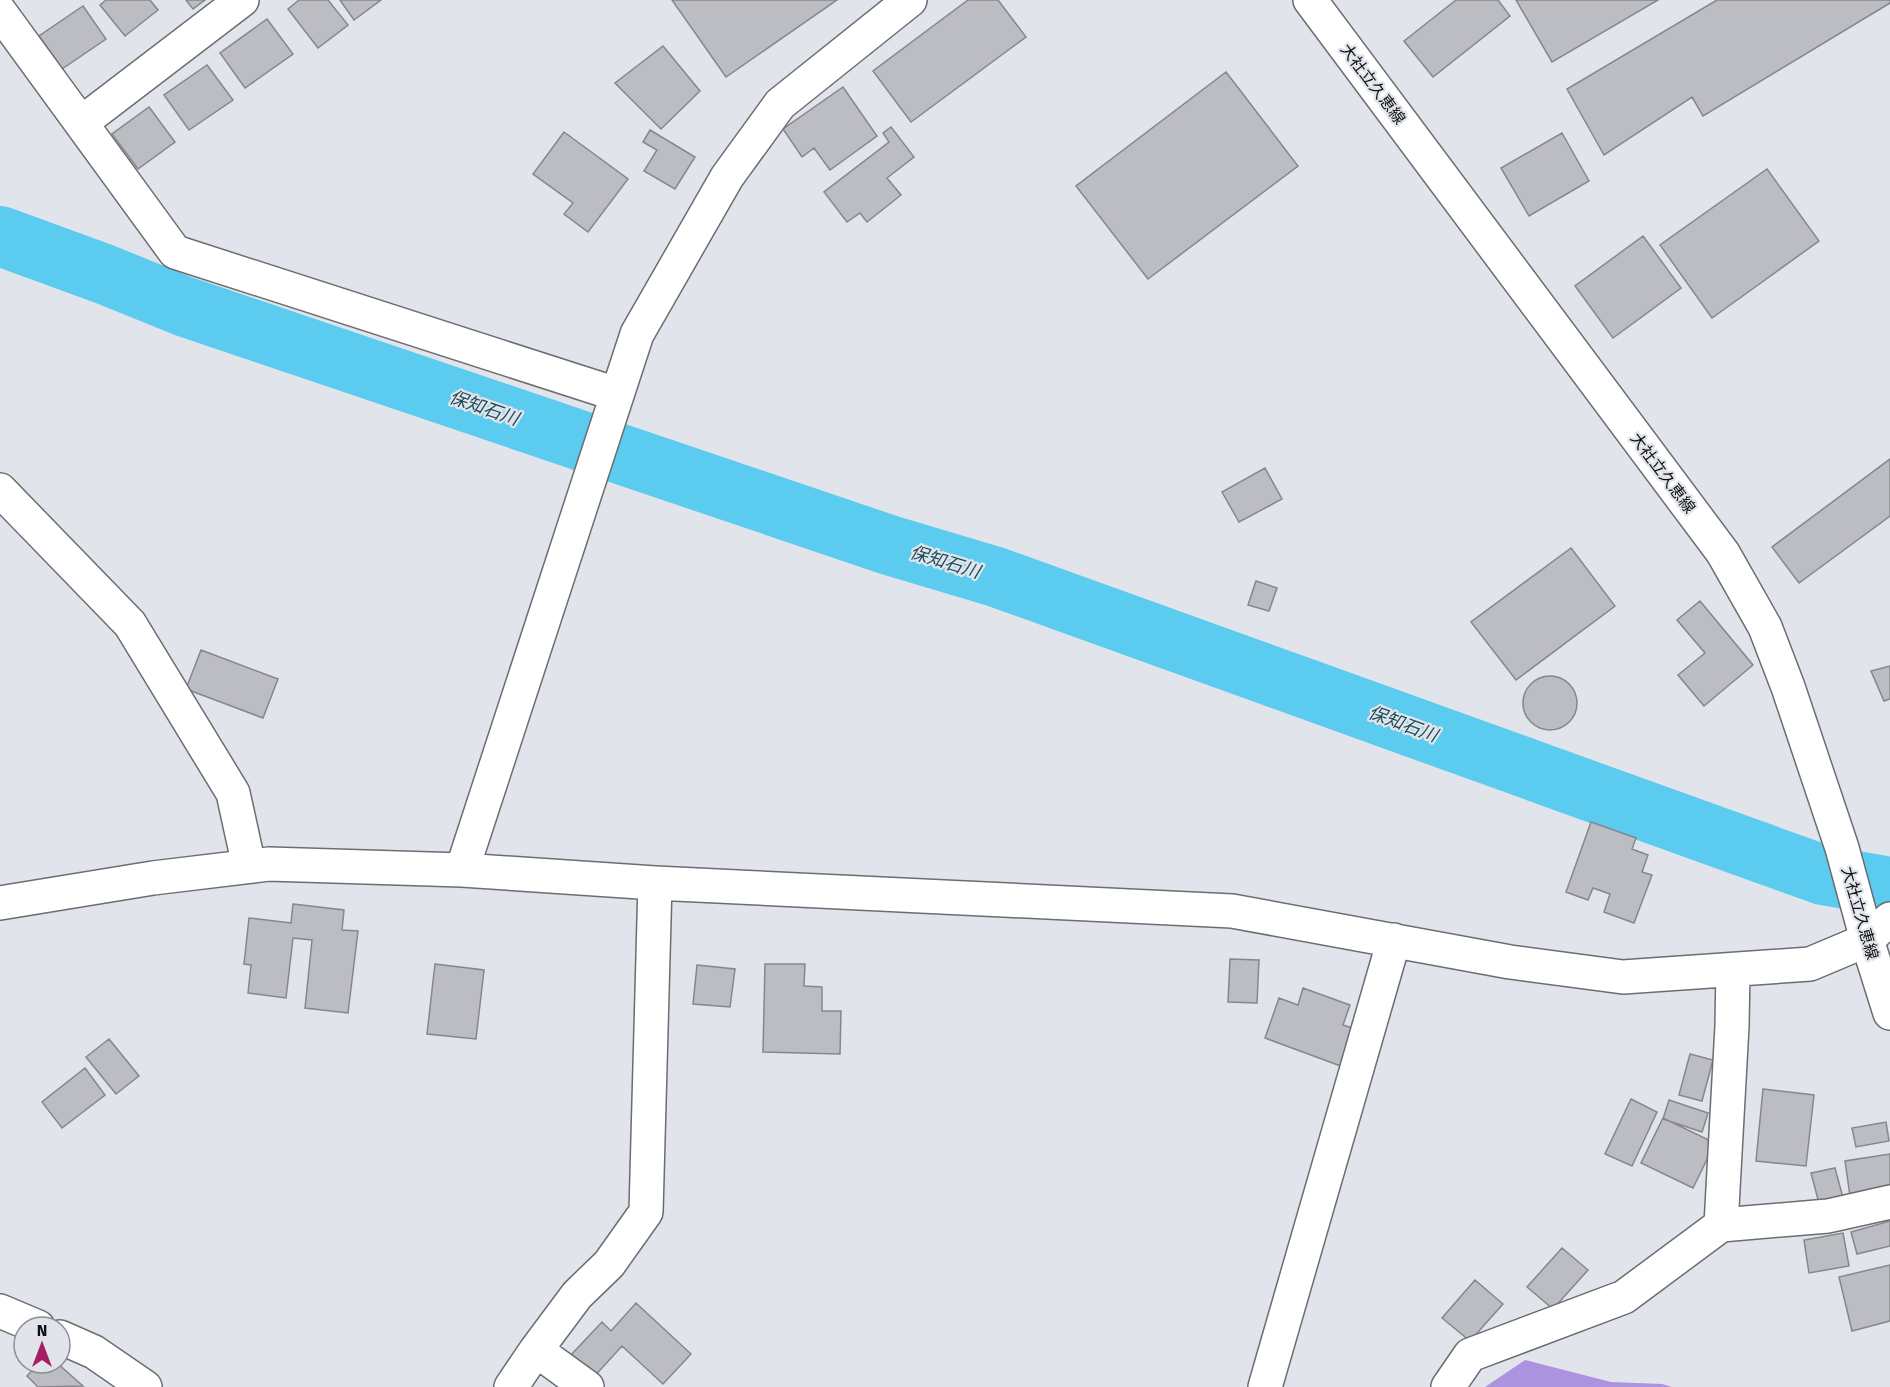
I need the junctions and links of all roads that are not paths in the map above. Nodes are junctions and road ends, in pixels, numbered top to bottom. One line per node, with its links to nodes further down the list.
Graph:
1 (242, 0): 5 (street)
2 (910, 0): 6 (street)
3 (1310, 0): 12 (street, 大社立久恵線)
4 (0, 12): 5 (street)
5 (81, 123): 6 (street)
6 (616, 394): 9 (street)
7 (0, 490): 8 (street)
8 (249, 866): 9 (street); 11 (street)
9 (462, 870): 10 (street)
10 (655, 883): 13 (street); 19 (street)
11 (0, 903)
12 (1878, 929): 14 (street); 15 (street, 大社立久恵線)
13 (1394, 940): 14 (street); 23 (street)
14 (1732, 970): 17 (street)
15 (1890, 1013)
16 (1890, 1202): 17 (street)
17 (1721, 1225): 24 (street)
18 (72, 1342): 20 (street)
19 (536, 1350): 21 (street); 22 (street)
20 (145, 1387)
21 (511, 1387)
22 (587, 1387)
23 (1265, 1387)
24 (1449, 1387)

